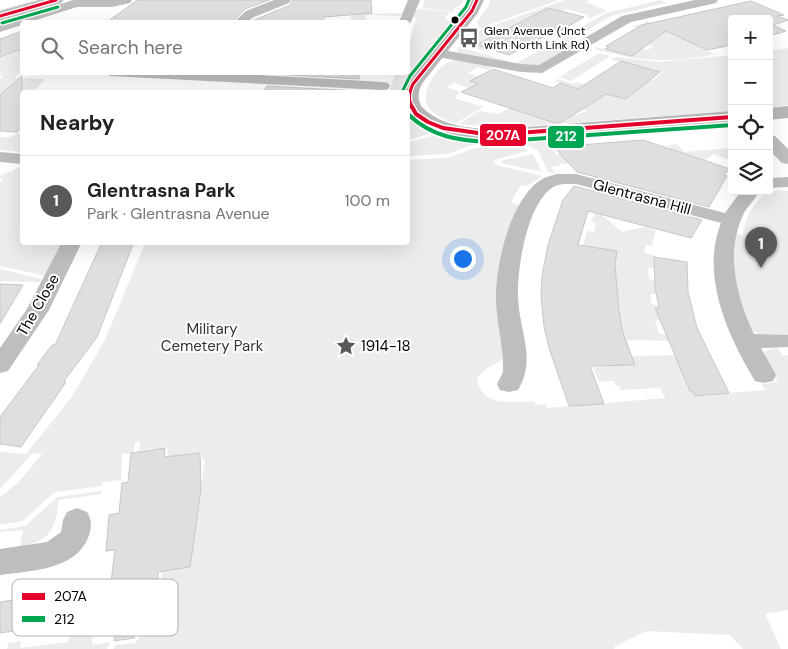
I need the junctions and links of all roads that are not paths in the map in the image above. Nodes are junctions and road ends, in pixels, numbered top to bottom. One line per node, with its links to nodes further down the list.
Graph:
1 (34, 0): 8 (highway)
2 (56, 0): 8 (highway)
3 (126, 0): 9 (street)
4 (285, 0): 10 (street)
5 (414, 0): 11 (street)
6 (477, 0): 14 (street)
7 (712, 0): 14 (street)
8 (0, 16)
9 (23, 20)
10 (242, 20)
11 (405, 20)
12 (20, 21): 13 (street)
13 (0, 28)
14 (437, 53): 20 (street)
15 (163, 75): 17 (street)
16 (200, 75): 17 (street); 18 (street)
17 (181, 76): 19 (street)
18 (384, 84)
19 (168, 89)
20 (410, 91)
21 (410, 101): 24 (street)
22 (788, 112): 23 (street)
23 (773, 114)
24 (728, 117)
25 (773, 144): 28 (street)
26 (0, 157): 27 (street)
27 (20, 159)
28 (788, 160)
29 (773, 182): 30 (street)
30 (788, 182)
31 (748, 195): 32 (street)
32 (730, 220): 34 (street); 38 (street, Glentrasna Hill)
33 (70, 245): 36 (street, The Close)
34 (746, 341): 35 (street); 37 (street)
35 (783, 341)
36 (0, 365)
37 (764, 375)
38 (509, 384)
39 (77, 520): 40 (street)
40 (0, 562)

